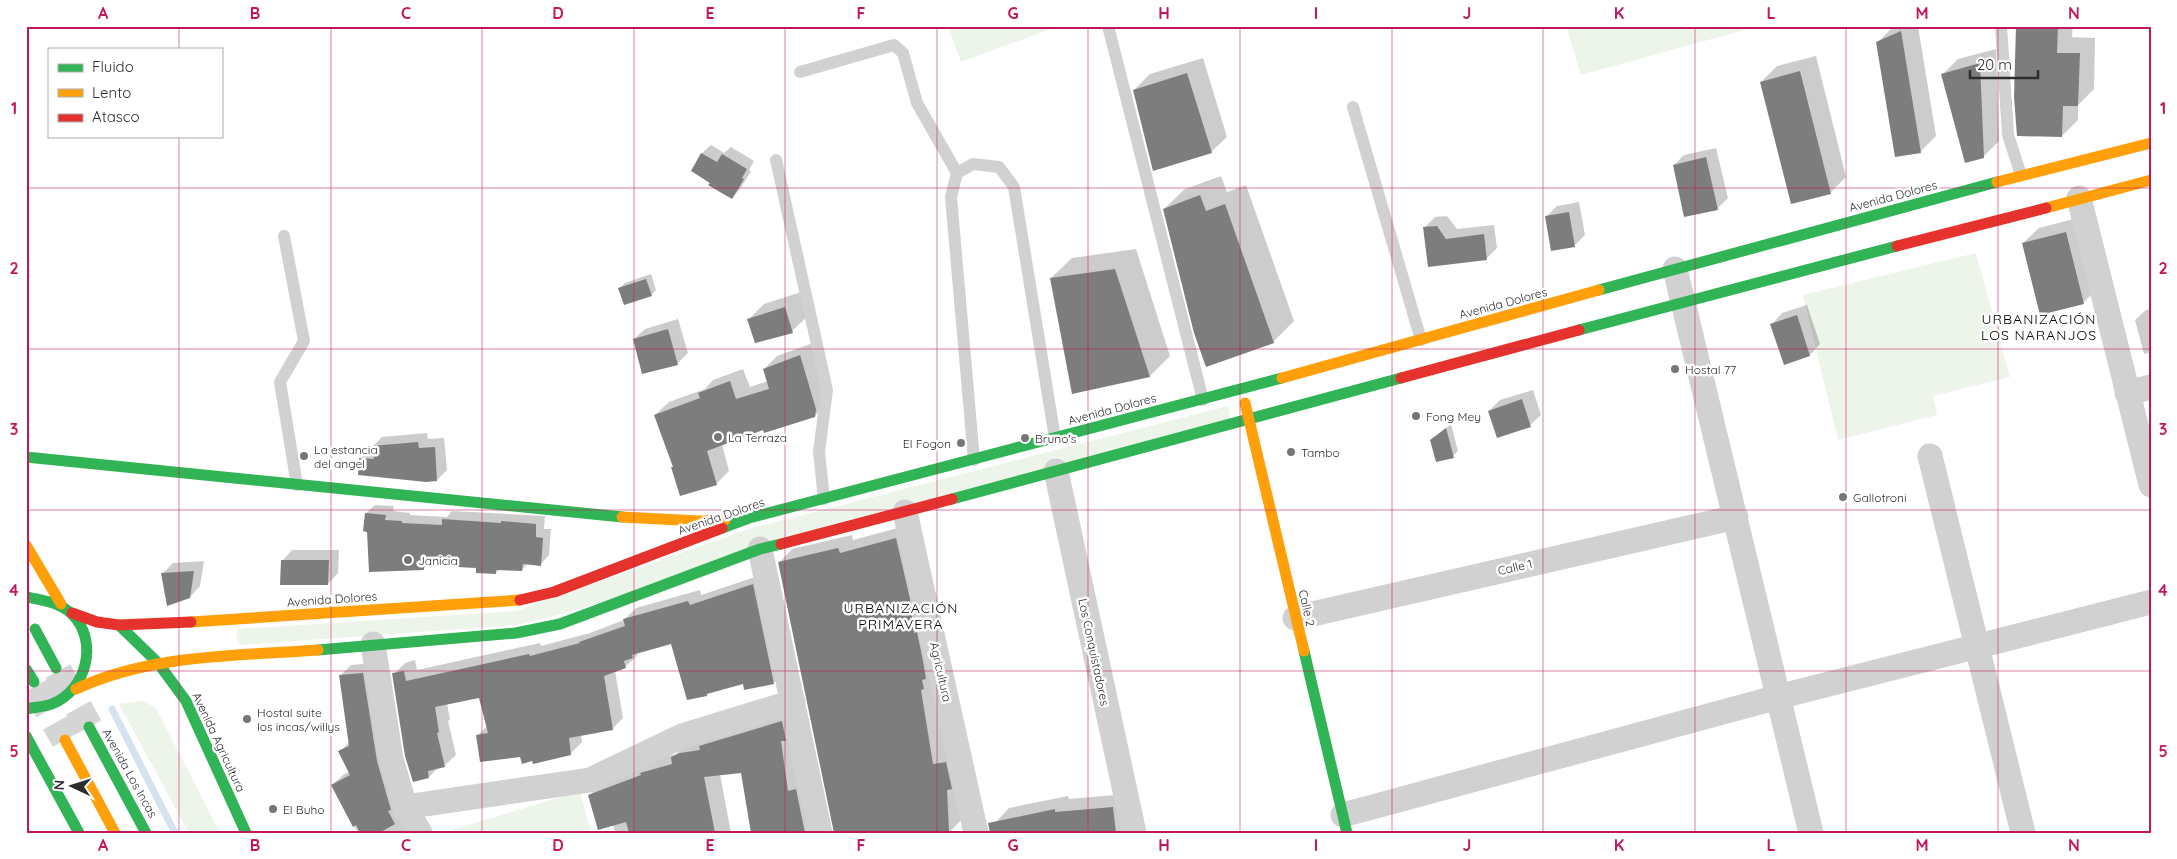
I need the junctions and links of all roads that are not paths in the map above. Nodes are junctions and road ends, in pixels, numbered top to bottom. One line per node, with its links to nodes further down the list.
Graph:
1 (1108, 26): 18 (lane)
2 (2001, 26): 8 (lane)
3 (800, 72): 7 (lane)
4 (1353, 107): 14 (lane)
5 (2151, 143): 8 (main road, Avenida Dolores)
6 (776, 160): 27 (lane)
7 (957, 173): 20 (lane); 23 (lane)
8 (2021, 176): 12 (main road, Avenida Dolores)
9 (2151, 180): 10 (main road)
10 (2079, 198): 13 (main road); 17 (street)
11 (284, 236): 25 (lane)
12 (1675, 270): 13 (street); 14 (main road, Avenida Dolores)
13 (1684, 302): 19 (main road); 29 (street)
14 (1421, 340): 16 (main road, Avenida Dolores)
15 (2151, 387): 17 (street)
16 (1242, 389): 18 (main road, Avenida Dolores); 19 (main road, Calle 2)
17 (2127, 393): 26 (street)
18 (1203, 400): 20 (main road, Avenida Dolores)
19 (1249, 419): 24 (main road); 37 (main road, Calle 2)
20 (1056, 438): 23 (main road, Avenida Dolores)
21 (1930, 456): 41 (street)
22 (26, 457): 25 (main road)
23 (974, 460): 27 (main road, Avenida Dolores)
24 (1056, 472): 28 (main road); 66 (street, Los Conquistadores)
25 (297, 485): 30 (main road)
26 (2151, 485)
27 (824, 499): 30 (main road, Avenida Dolores)
28 (905, 512): 32 (main road); 65 (street, Agricultura)
29 (1736, 516): 37 (street, Calle 1); 50 (street)
30 (749, 518): 38 (main road, Avenida Dolores)
31 (26, 544): 35 (main road)
32 (760, 549): 40 (main road); 52 (street)
33 (26, 597): 35 (main road)
34 (2151, 602): 41 (street)
35 (61, 604): 36 (main road)
36 (72, 614): 38 (main road, Avenida Dolores); 49 (main road)
37 (1295, 618): 58 (main road, Calle 2)
38 (119, 625): 43 (main road, Avenida Agricultura)
39 (35, 629): 44 (main road)
40 (373, 644): 42 (main road); 57 (street)
41 (1977, 646): 50 (street); 68 (street)
42 (205, 658): 43 (main road); 45 (main road)
43 (158, 663): 49 (main road); 51 (main road, Avenida Agricultura)
44 (56, 668)
45 (198, 668)
46 (26, 669): 47 (main road)
47 (34, 682)
48 (190, 684): 51 (main road)
49 (76, 689): 53 (main road)
50 (1778, 697): 58 (street); 67 (street)
51 (186, 701): 62 (main road, Avenida Agricultura)
52 (793, 702): 57 (street); 64 (street)
53 (26, 709)
54 (89, 727): 61 (main road, Avenida Los Incas)
55 (26, 736): 59 (main road)
56 (64, 740): 60 (main road)
57 (405, 807): 63 (street)
58 (1345, 824)
59 (79, 833)
60 (115, 833)
61 (146, 833)
62 (246, 833)
63 (420, 833)
64 (820, 833)
65 (976, 833)
66 (1134, 833)
67 (1811, 833)
68 (2023, 833)

